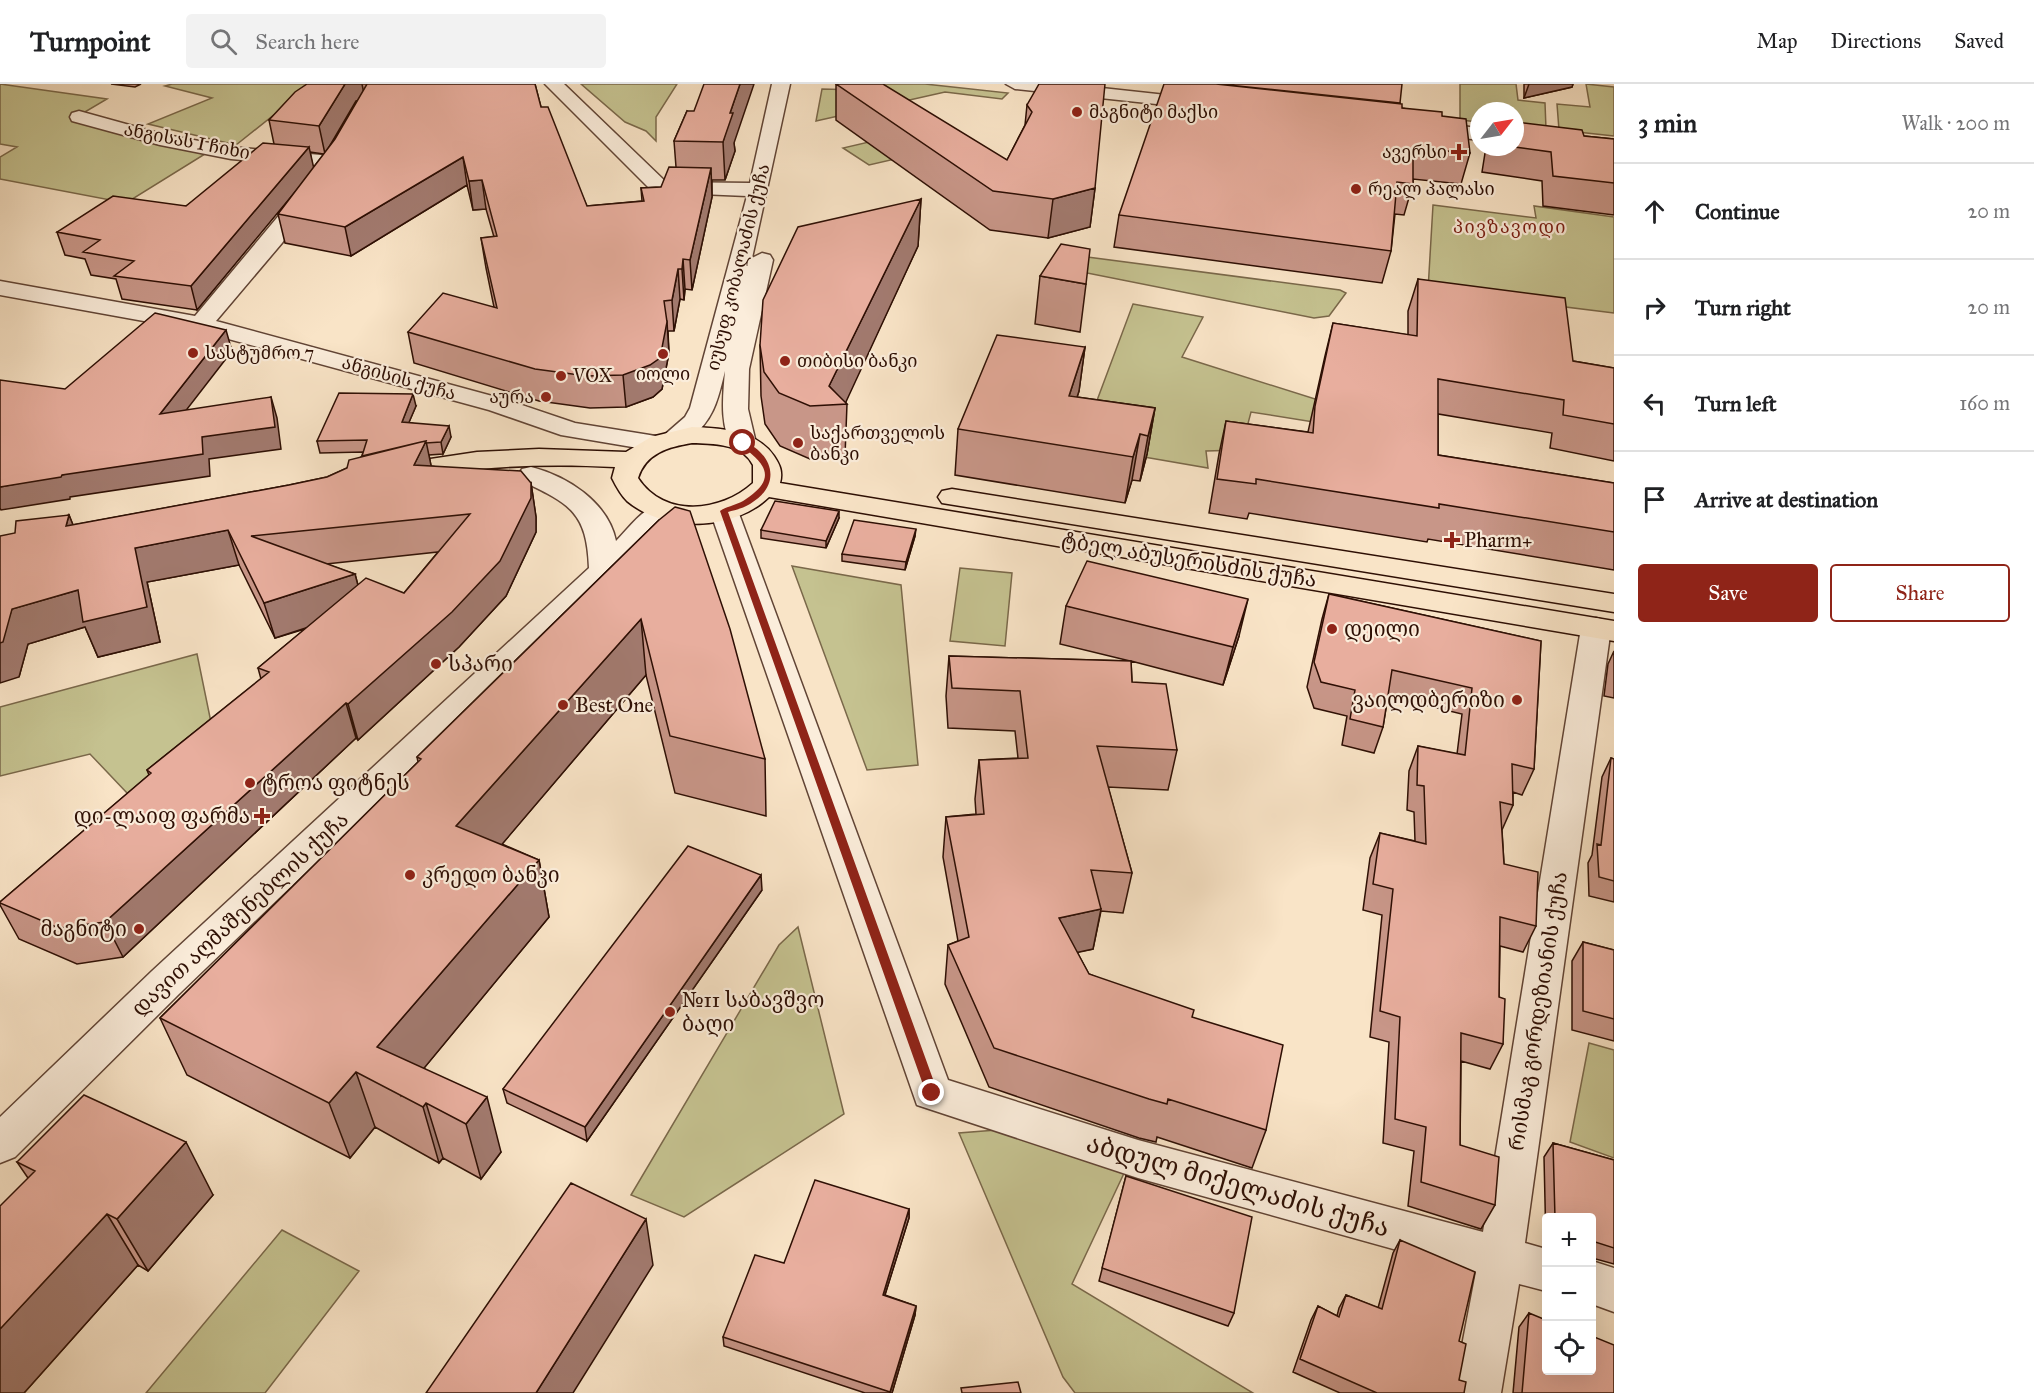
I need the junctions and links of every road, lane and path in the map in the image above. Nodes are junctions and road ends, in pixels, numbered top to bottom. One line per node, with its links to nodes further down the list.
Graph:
1 (554, 84): 11 (street)
2 (781, 84): 11 (street, იუსუფ კობალაძის ქუჩა)
3 (798, 84): 15 (street, იუსუფ კობალაძის ქუჩა)
4 (1015, 84): 5 (street)
5 (1220, 106)
6 (79, 117): 10 (street, ანგისას I ჩიხი)
7 (1408, 126): 8 (street)
8 (1470, 133)
9 (342, 141): 10 (street)
10 (332, 162): 13 (street)
11 (759, 189): 14 (street, იუსუფ კობალაძის ქუჩა)
12 (0, 288): 13 (street, ანგისის ქუჩა)
13 (201, 324): 14 (street, ანგისის ქუჩა)
14 (665, 441): 15 (main road); 16 (main road)
15 (743, 443): 18 (main road)
16 (628, 469): 17 (main road); 17 (main road); 19 (main road)
17 (531, 475): 21 (street)
18 (766, 478): 20 (main road); 22 (main road, ტბელ აბუსერისძის ქუჩა)
19 (662, 511): 20 (main road); 21 (street, დავით აღმაშენებლის ქუჩა)
20 (724, 511): 24 (street, აბდულ მიქელაძის ქუჩა)
21 (604, 569): 23 (street, დავით აღმაშენებლის ქუჩა)
22 (1608, 621): 24 (street, რისმაგ გორდეზიანის ქუჩა)
23 (0, 1144)
24 (1501, 1257): 25 (street, აბდულ მიქელაძის ქუჩა); 28 (street, რისმაგ გორდეზიანის ქუჩა)
25 (1542, 1269)
26 (1596, 1284): 27 (street)
27 (1614, 1290)
28 (1477, 1393)

